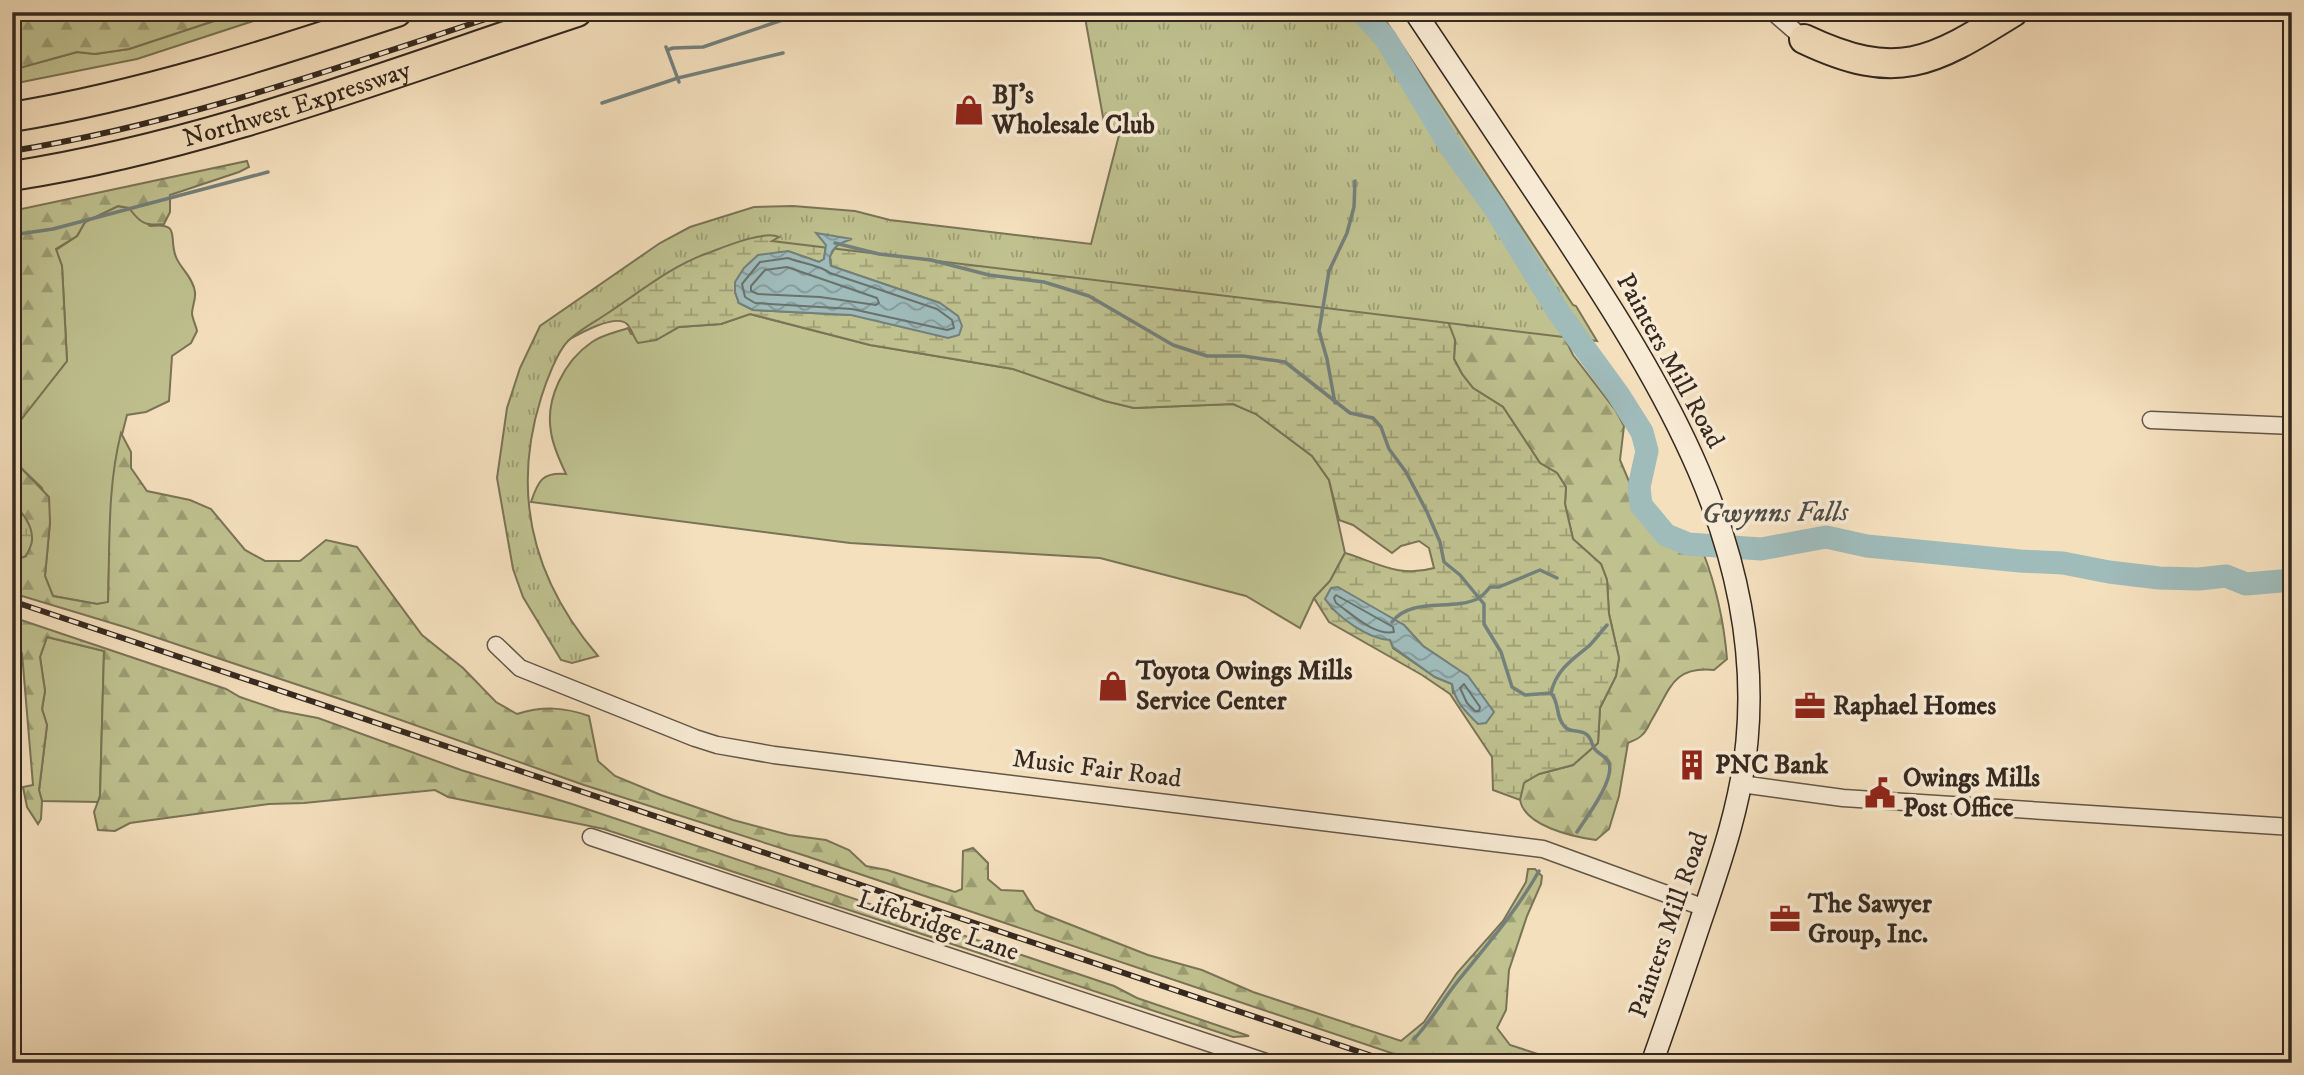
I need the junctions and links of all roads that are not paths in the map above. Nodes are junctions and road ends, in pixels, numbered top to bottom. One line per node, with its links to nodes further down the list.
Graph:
1 (397, 12): 7 (highway, Northwest Expressway)
2 (577, 12): 8 (highway, Northwest Expressway)
3 (1415, 12): 12 (main road, Painters Mill Road)
4 (1773, 12): 6 (street)
5 (2013, 12): 6 (highway)
6 (1804, 39)
7 (12, 117)
8 (12, 176)
9 (2151, 420): 10 (street)
10 (2292, 426)
11 (496, 645): 15 (street, Music Fair Road)
12 (1741, 783): 13 (street); 15 (main road, Painters Mill Road)
13 (2292, 827)
14 (591, 837): 16 (street, Lifebridge Lane)
15 (1705, 908): 17 (main road, Painters Mill Road)
16 (1269, 1063)
17 (1652, 1063)

